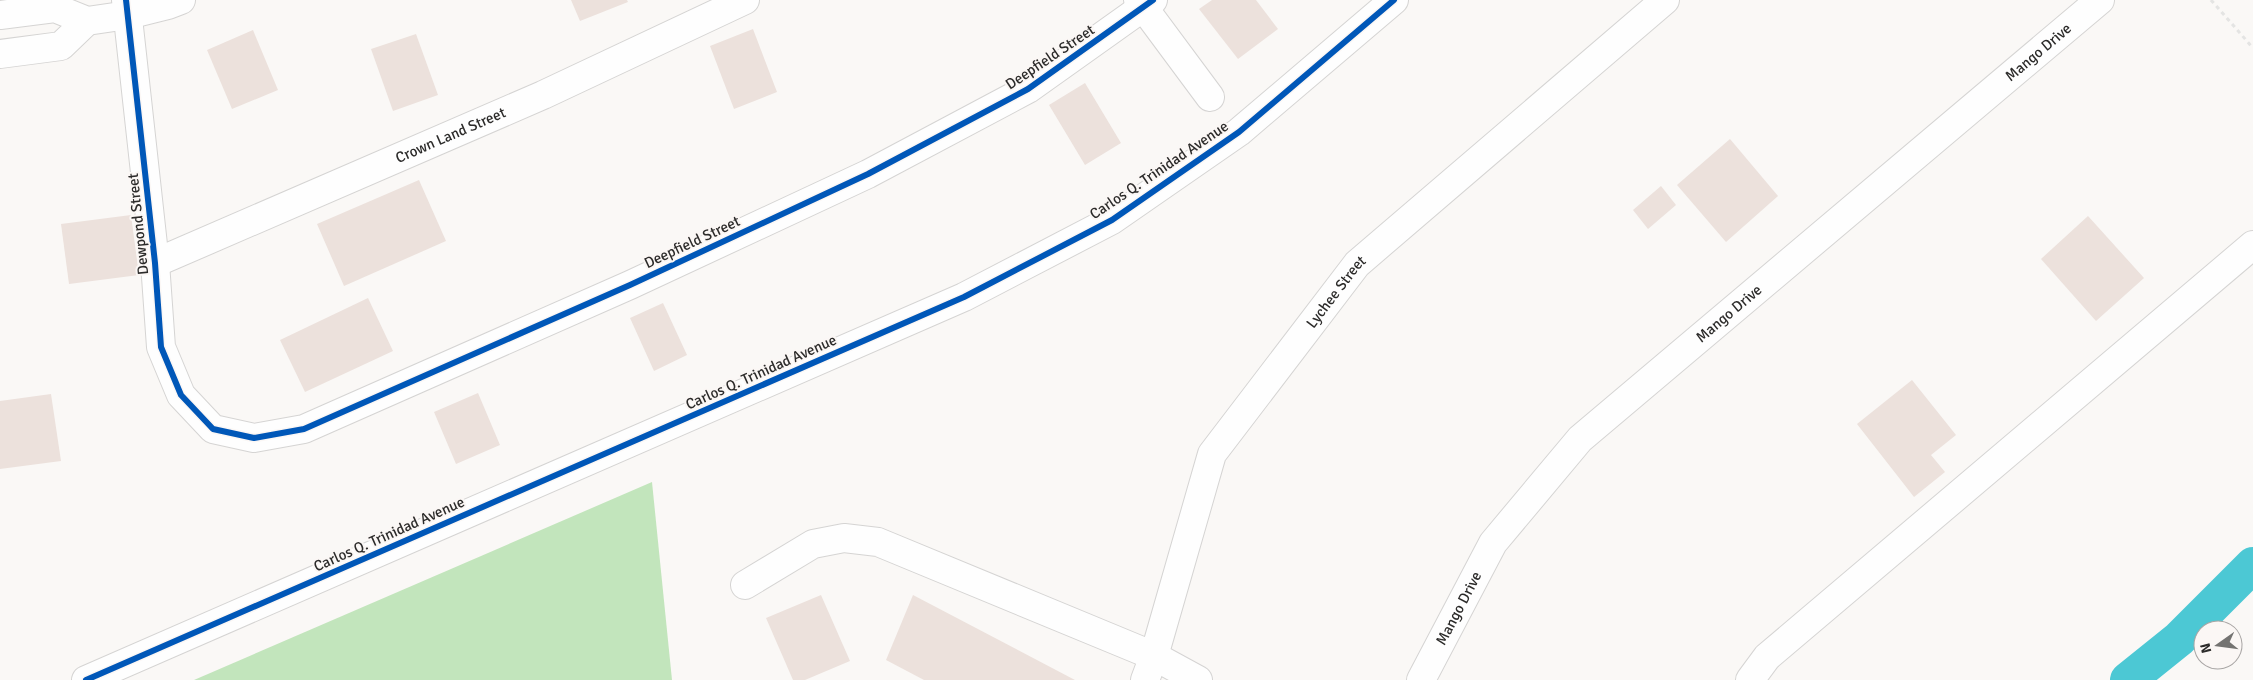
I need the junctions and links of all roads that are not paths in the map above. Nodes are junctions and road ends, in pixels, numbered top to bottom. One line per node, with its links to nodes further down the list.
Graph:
1 (181, 0): 7 (street)
2 (745, 0): 13 (street, Crown Land Street)
3 (1394, 0): 17 (street, Carlos Q. Trinidad Avenue)
4 (1665, 0): 16 (street, Lychee Street)
5 (2100, 0): 19 (street, Mango Drive)
6 (1145, 3): 11 (street); 14 (street, Deepfield Street)
7 (127, 7): 9 (street); 13 (street, Dewpond Street)
8 (0, 15): 9 (street)
9 (86, 21): 10 (street)
10 (0, 54)
11 (1210, 97)
12 (2253, 245): 20 (street)
13 (155, 262): 14 (street, Dewpond Street)
14 (214, 429)
15 (745, 585): 16 (street)
16 (1149, 668): 18 (street)
17 (86, 680)
18 (1198, 680)
19 (1421, 680)
20 (1750, 680)

